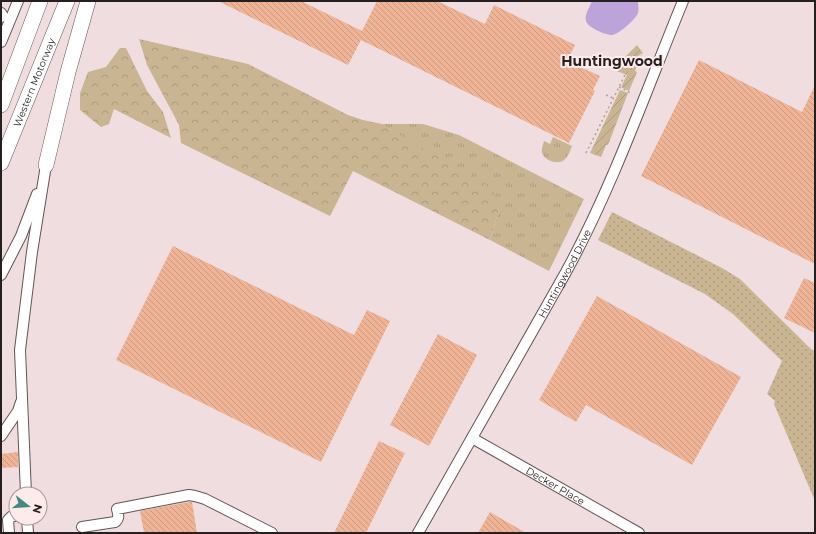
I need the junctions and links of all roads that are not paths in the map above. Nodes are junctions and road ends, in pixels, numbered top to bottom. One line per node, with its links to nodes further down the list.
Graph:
1 (18, 1): 8 (street)
2 (40, 1): 9 (highway)
3 (67, 1): 10 (highway, Western Motorway)
4 (88, 1): 11 (highway)
5 (683, 1): 15 (street, Huntingwood Drive)
6 (1, 13): 7 (street)
7 (1, 17)
8 (1, 42)
9 (1, 105)
10 (1, 163)
11 (46, 165): 12 (street); 13 (street)
12 (1, 275)
13 (22, 398): 14 (street); 16 (street)
14 (1, 436)
15 (472, 438): 19 (street, Huntingwood Drive); 20 (street, Decker Place)
16 (26, 486)
17 (82, 528): 18 (street)
18 (272, 533)
19 (418, 533)
20 (639, 533)

